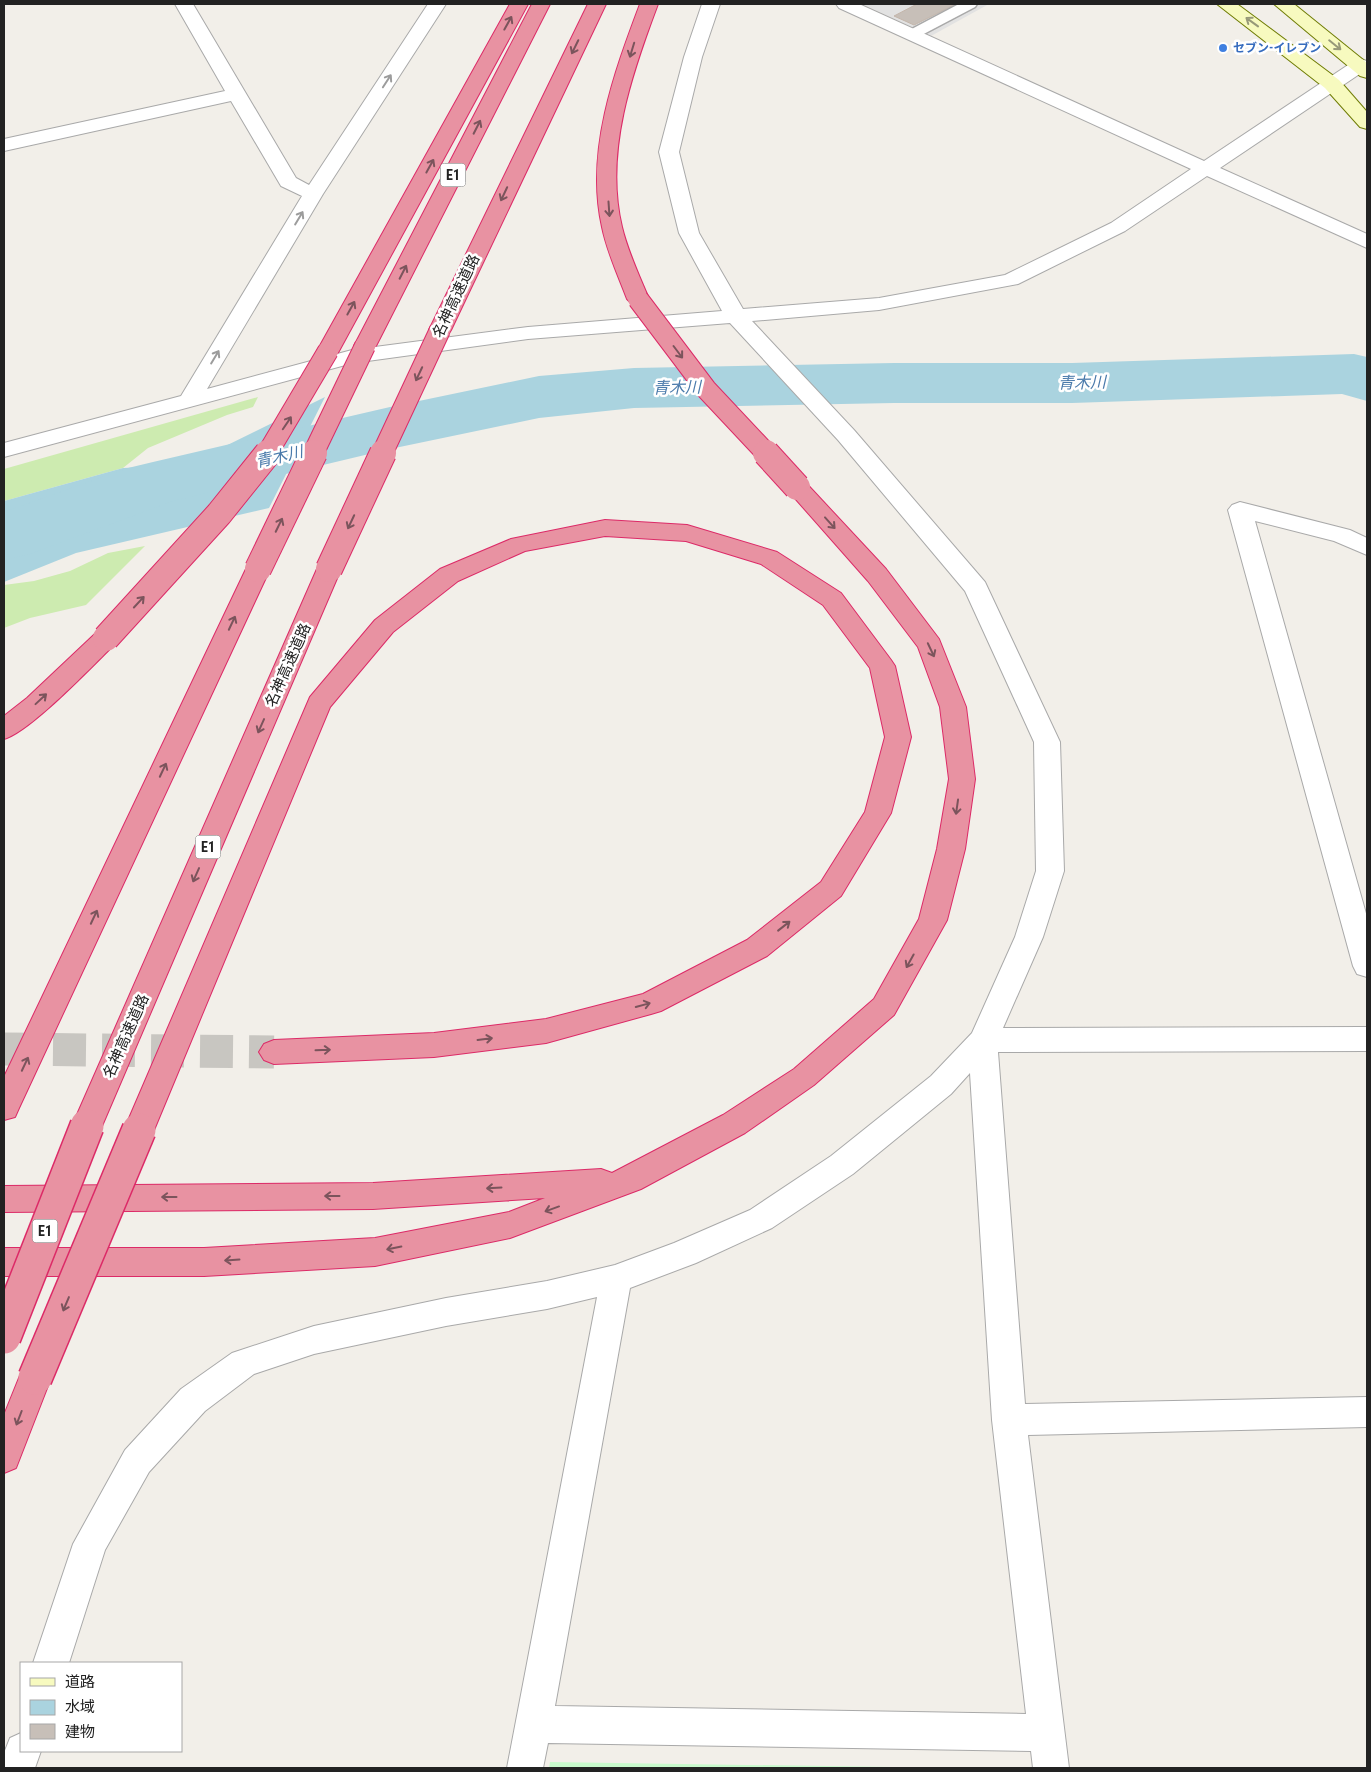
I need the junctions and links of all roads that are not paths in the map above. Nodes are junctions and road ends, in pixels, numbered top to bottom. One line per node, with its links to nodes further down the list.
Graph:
1 (184, 4): 15 (street)
2 (437, 4): 19 (street, one-way to 2)
3 (519, 4): 25 (highway, one-way to 3, bridge)
4 (541, 4): 30 (highway, E1, one-way to 4, bridge)
5 (596, 4): 35 (highway, 名神高速道路 / E1, one-way to 35, bridge)
6 (648, 4): 31 (highway, one-way to 31, bridge)
7 (711, 4): 21 (street)
8 (845, 4): 12 (street)
9 (970, 4): 12 (lane)
10 (1226, 4): 14 (main road, one-way to 10)
11 (1283, 4): 13 (main road, one-way to 13)
12 (913, 34): 18 (street)
13 (1365, 66): 14 (street)
14 (1332, 84): 16 (main road); 18 (street)
15 (236, 94): 17 (street); 19 (street)
16 (1367, 122)
17 (4, 144)
18 (1205, 168): 20 (street); 21 (street)
19 (313, 194): 22 (street, one-way to 19)
20 (1367, 242)
21 (736, 316): 22 (street); 27 (street)
22 (190, 399): 23 (street)
23 (4, 450)
24 (1367, 547): 26 (street)
25 (4, 730)
26 (1367, 966)
27 (983, 1040): 28 (street); 34 (street); 37 (street)
28 (1367, 1040)
29 (274, 1052): 38 (highway, one-way to 38, bridge)
30 (4, 1108)
31 (630, 1180): 32 (highway, one-way to 32); 33 (highway, one-way to 33)
32 (4, 1199)
33 (4, 1262)
34 (616, 1279): 39 (street); 40 (street)
35 (4, 1337)
36 (1367, 1412): 37 (street)
37 (1008, 1420): 41 (street)
38 (4, 1457)
39 (51, 1662)
40 (533, 1724): 41 (street); 44 (street)
41 (1047, 1733): 45 (street)
42 (22, 1752): 43 (street)
43 (17, 1768)
44 (524, 1768)
45 (1051, 1768)

